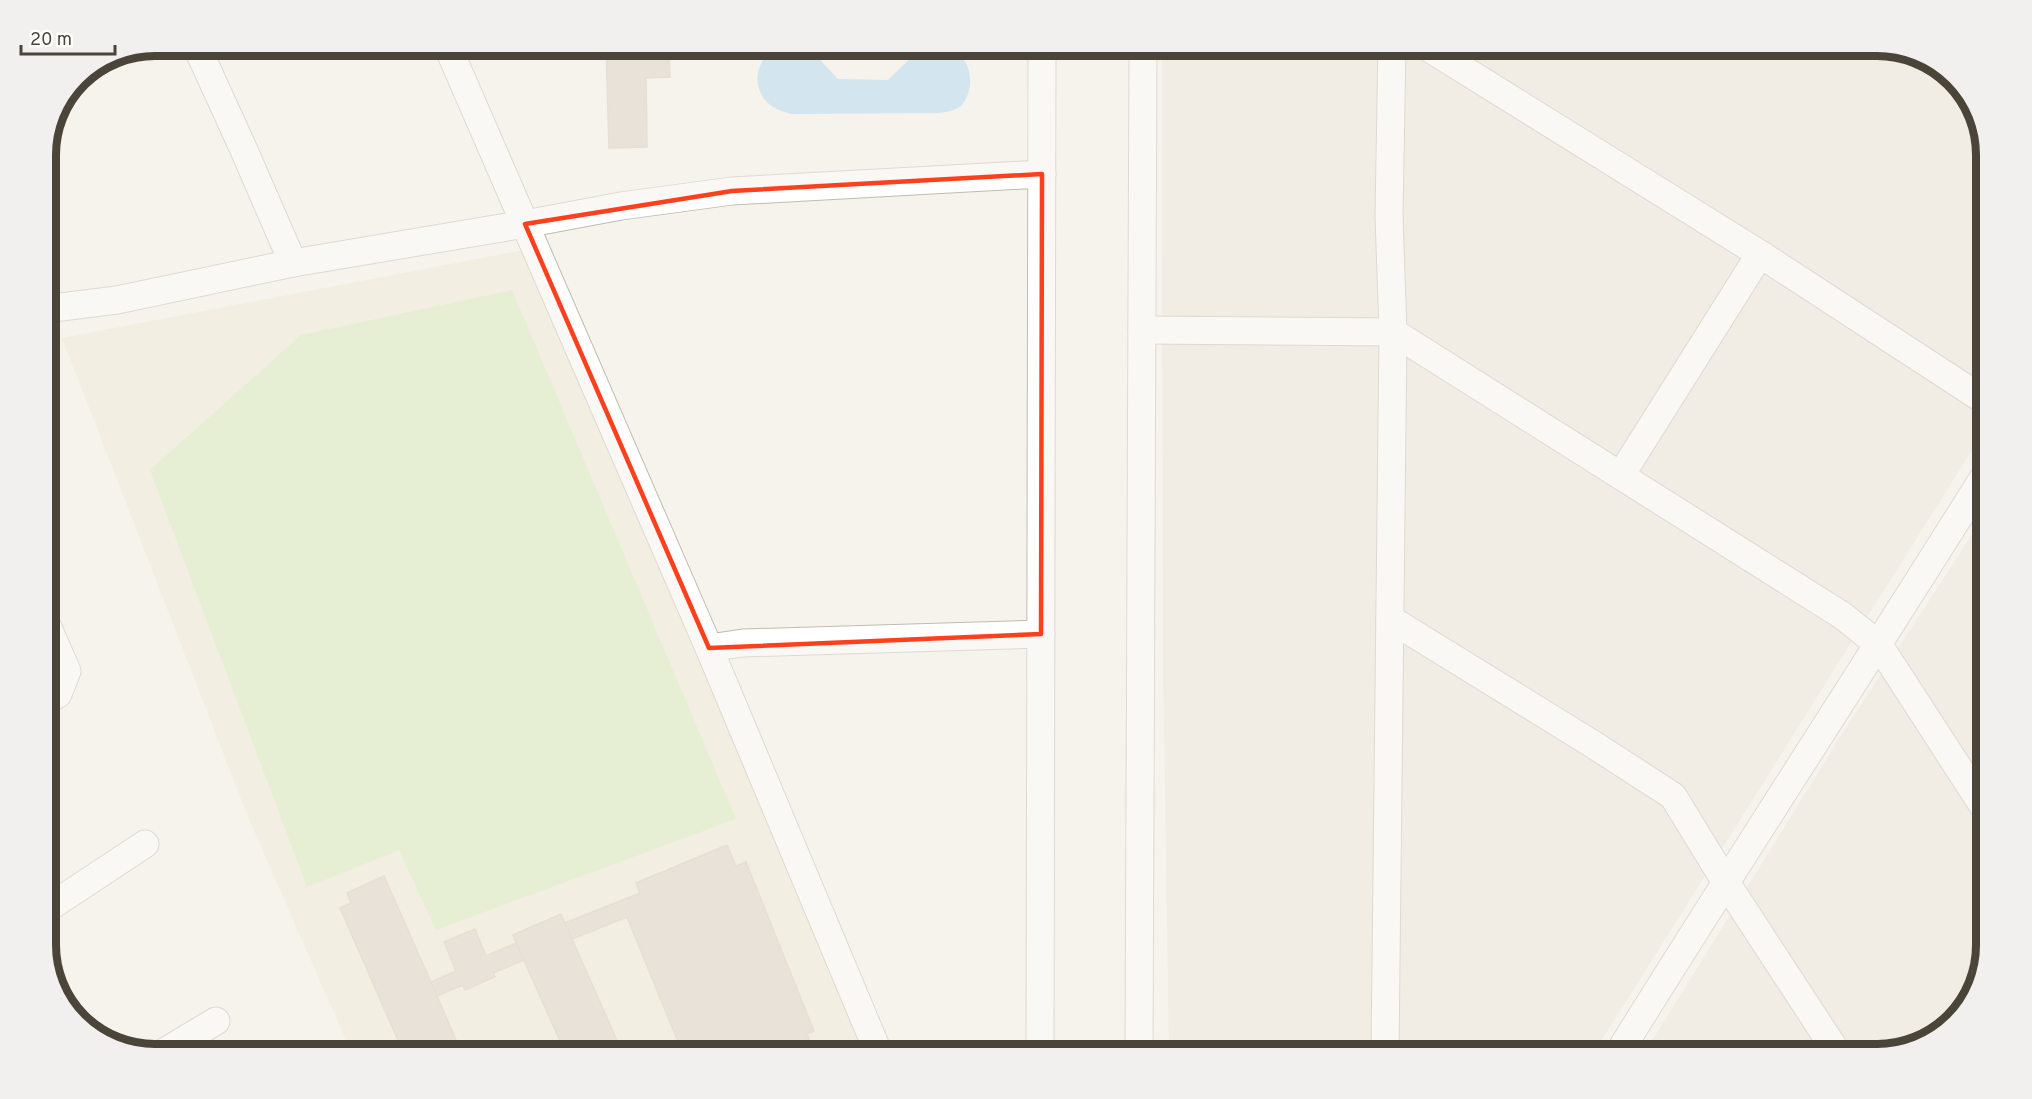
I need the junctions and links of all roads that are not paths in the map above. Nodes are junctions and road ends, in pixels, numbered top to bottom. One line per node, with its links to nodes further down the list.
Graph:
1 (201, 56): 10 (street)
2 (452, 56): 8 (street)
3 (1042, 56): 7 (street)
4 (1143, 56): 12 (street)
5 (1392, 56): 13 (street)
6 (1442, 56): 9 (street)
7 (1042, 174): 8 (street); 18 (street)
8 (525, 224): 10 (street); 21 (street)
9 (1760, 254): 14 (street); 15 (street)
10 (293, 263): 11 (street)
11 (56, 308)
12 (1142, 330): 13 (street); 31 (street)
13 (1393, 332): 15 (street); 17 (street)
14 (1976, 395)
15 (1621, 476): 19 (street)
16 (1976, 490): 19 (street)
17 (1390, 619): 25 (street); 32 (street)
18 (1041, 634): 21 (street); 30 (street)
19 (1879, 645): 23 (street); 25 (street)
20 (56, 646): 22 (street)
21 (709, 648): 29 (street)
22 (56, 695)
23 (1976, 795)
24 (146, 844): 26 (street)
25 (1725, 882): 33 (street); 34 (street)
26 (56, 903)
27 (216, 1021): 28 (street)
28 (178, 1044)
29 (875, 1044)
30 (1040, 1044)
31 (1139, 1044)
32 (1385, 1044)
33 (1624, 1044)
34 (1831, 1044)

